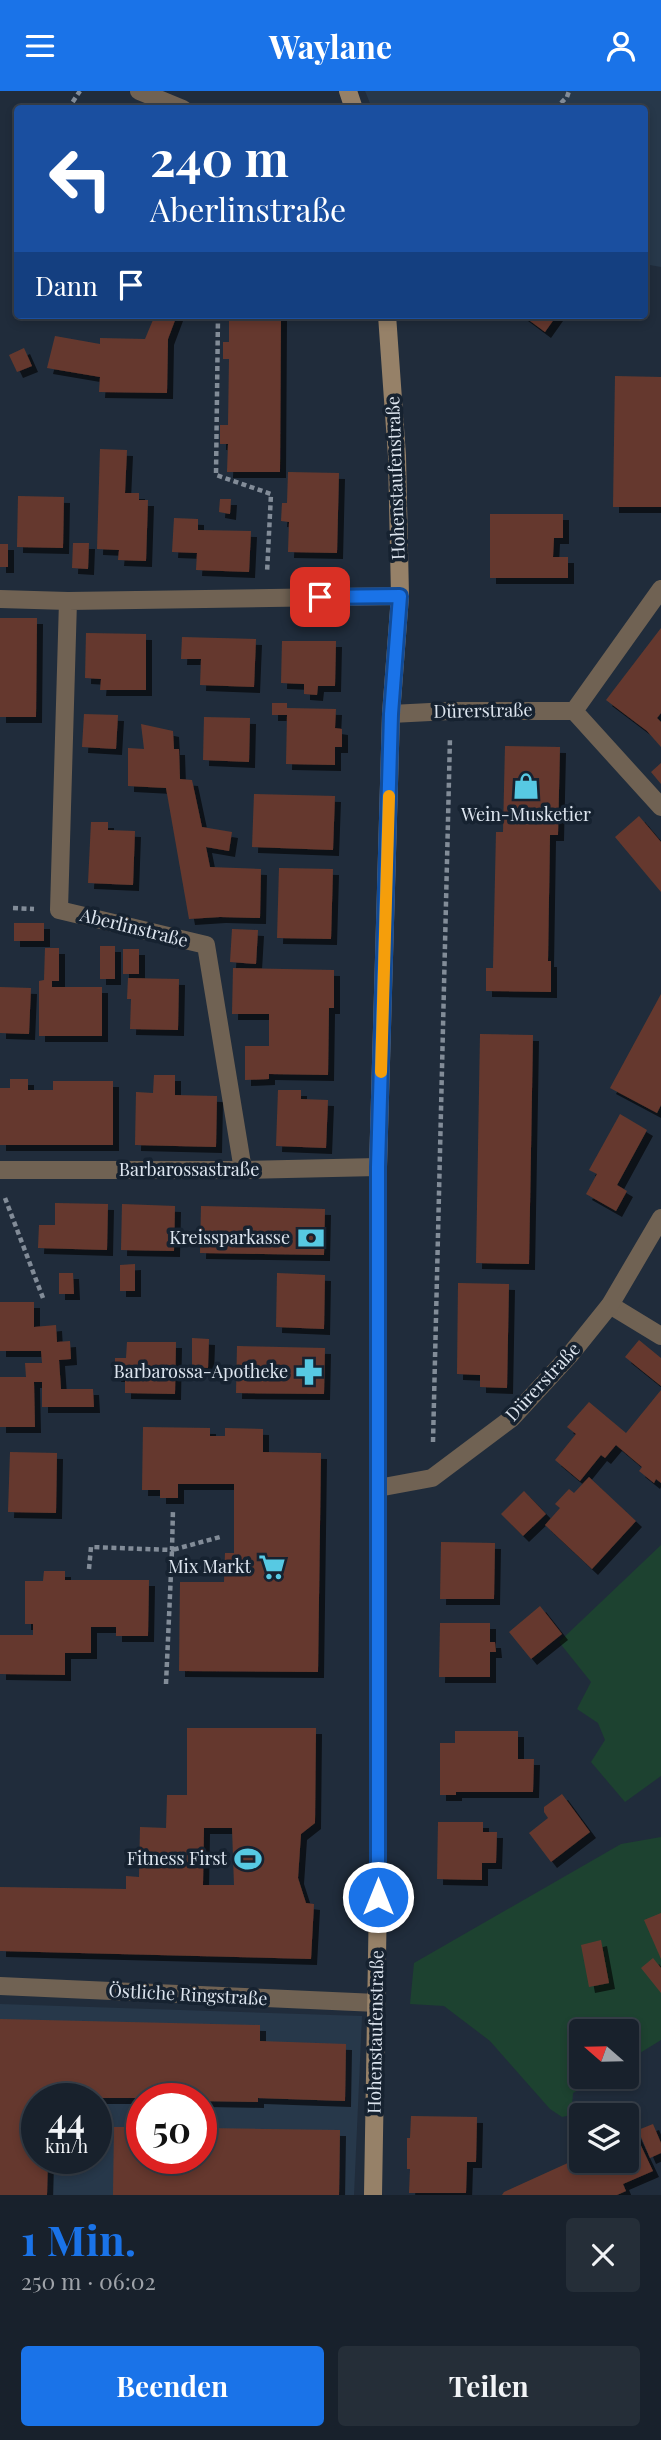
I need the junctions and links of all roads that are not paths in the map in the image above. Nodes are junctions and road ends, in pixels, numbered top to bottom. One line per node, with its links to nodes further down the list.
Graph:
1 (139, 91): 2 (street)
2 (173, 105)
3 (387, 319): 5 (main road, Hohenstaufenstraße)
4 (661, 589): 8 (street)
5 (400, 596): 7 (street); 9 (main road, Hohenstaufenstraße)
6 (0, 599): 7 (street)
7 (68, 601): 13 (street, Aberlinstraße)
8 (574, 711): 9 (street, Dürerstraße); 10 (street)
9 (391, 714): 11 (main road, Hohenstaufenstraße)
10 (661, 807)
11 (378, 1167): 13 (street, Barbarossastraße); 17 (main road, Hohenstaufenstraße)
12 (0, 1170): 13 (street, Barbarossastraße)
13 (243, 1170)
14 (661, 1218): 15 (street, Dürerstraße)
15 (610, 1305): 16 (street); 17 (street, Dürerstraße)
16 (661, 1336)
17 (378, 1488): 19 (main road, Hohenstaufenstraße)
18 (0, 1986): 19 (street, Östliche Ringstraße)
19 (377, 2003): 20 (main road, Hohenstaufenstraße)
20 (373, 2195)

